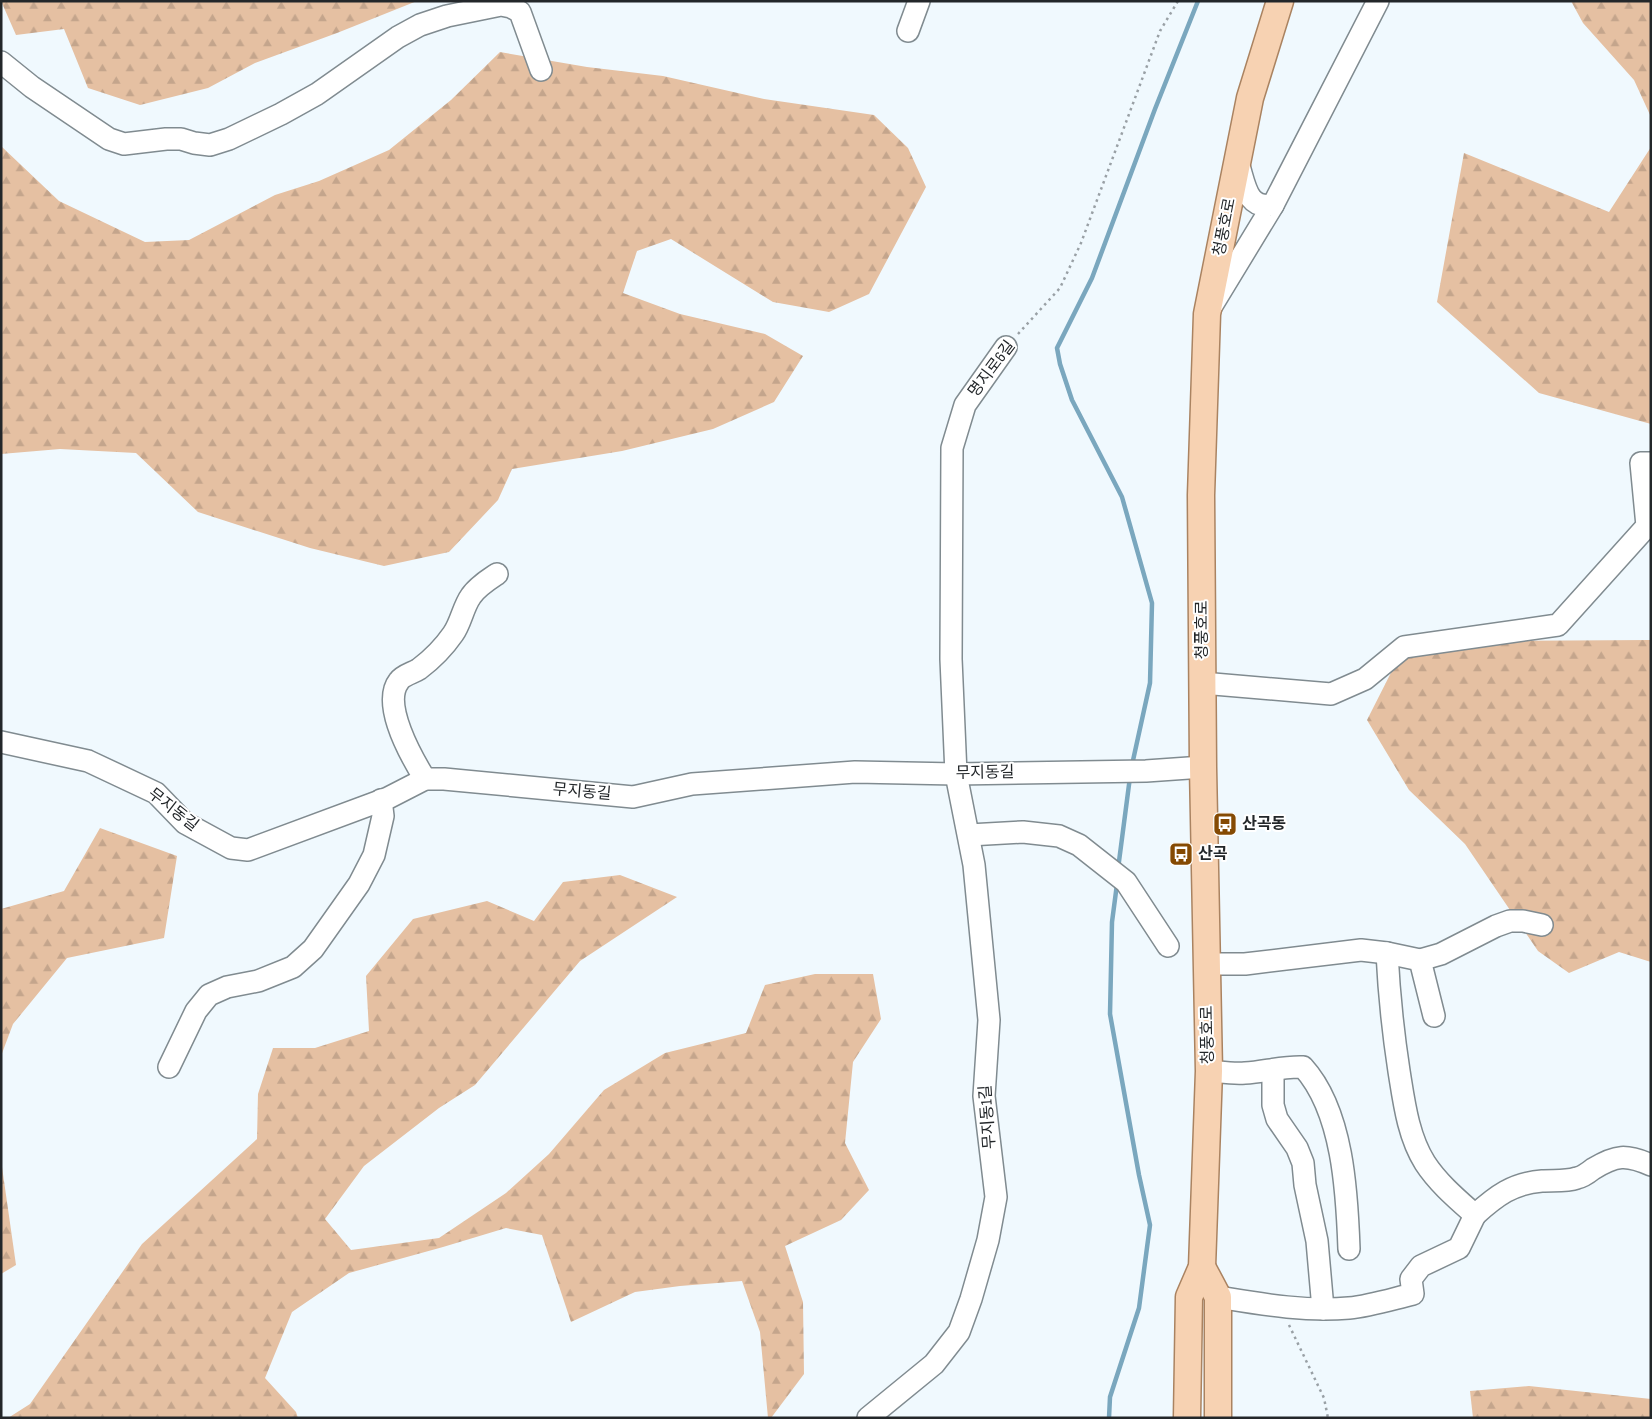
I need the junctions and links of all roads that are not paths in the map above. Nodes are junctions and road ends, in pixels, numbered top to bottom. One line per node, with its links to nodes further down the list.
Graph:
1 (919, 1): 4 (street)
2 (1280, 1): 7 (main road, 청풍호로)
3 (1378, 1): 8 (street)
4 (908, 31)
5 (1, 62): 6 (street)
6 (541, 70)
7 (1238, 163): 8 (street); 9 (main road, 청풍호로)
8 (1274, 205): 9 (street)
9 (1207, 314): 13 (main road, 청풍호로)
10 (1006, 347): 16 (street, 명지로6길)
11 (1651, 463): 13 (street)
12 (497, 574): 17 (street)
13 (1202, 683): 15 (main road, 청풍호로)
14 (1, 742): 18 (street, 무지동길)
15 (1203, 767): 16 (street, 무지동길); 24 (main road, 청풍호로)
16 (956, 774): 17 (street, 무지동길); 19 (street, 무지동1길)
17 (425, 779): 18 (street, 무지동길)
18 (381, 800): 26 (street)
19 (969, 835): 21 (street); 35 (street, 무지동1길)
20 (1542, 926): 23 (street)
21 (1168, 946)
22 (1387, 953): 23 (street); 24 (street); 30 (street)
23 (1420, 960): 25 (street)
24 (1207, 964): 28 (main road, 청풍호로)
25 (1434, 1016)
26 (169, 1067)
27 (1273, 1070): 28 (street); 31 (street); 34 (street)
28 (1209, 1071): 32 (main road, 청풍호로)
29 (1651, 1165): 30 (street)
30 (1475, 1215): 34 (street)
31 (1350, 1249)
32 (1202, 1268): 33 (main road); 36 (main road, 청풍호로)
33 (1218, 1297): 34 (street); 37 (main road)
34 (1323, 1309)
35 (868, 1418)
36 (1188, 1418)
37 (1218, 1418)

